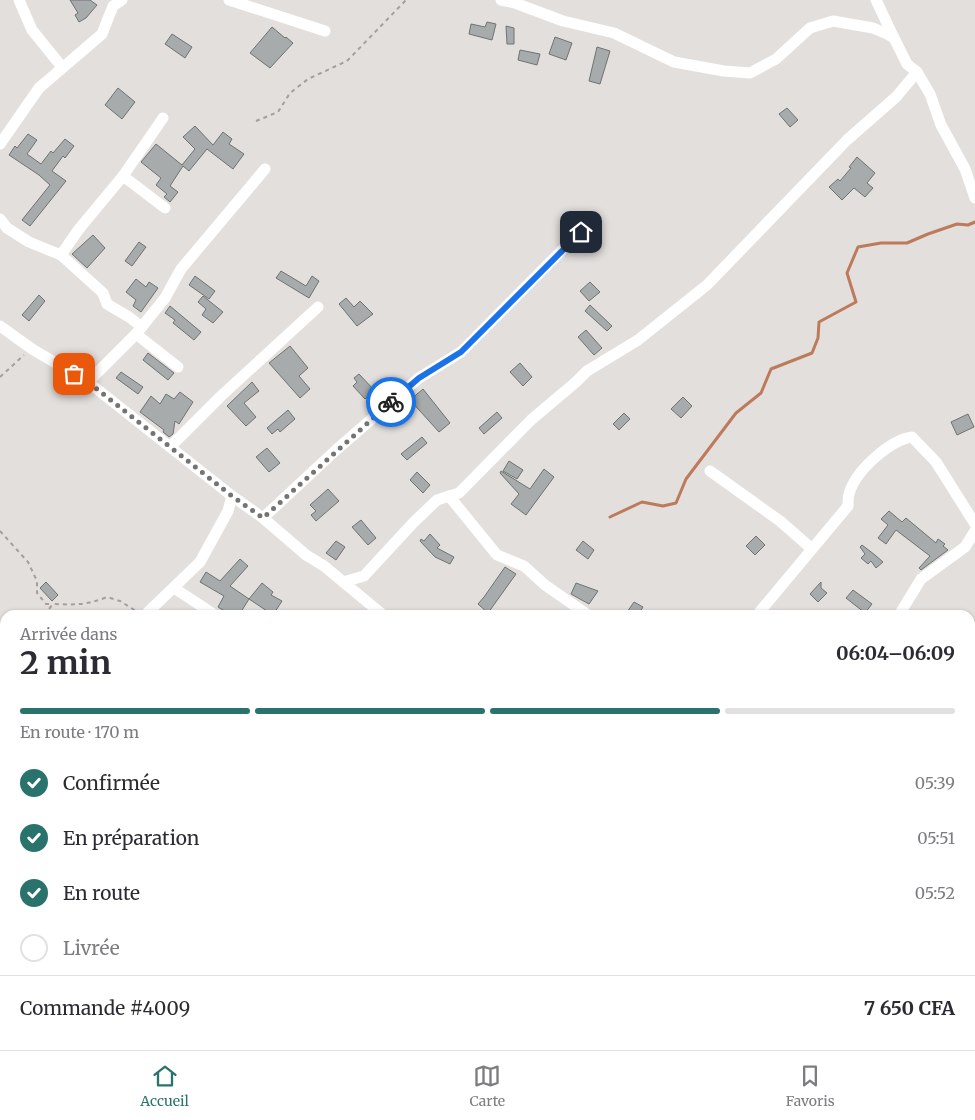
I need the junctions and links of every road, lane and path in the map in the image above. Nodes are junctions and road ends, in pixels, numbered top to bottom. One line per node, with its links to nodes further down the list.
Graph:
1 (19, 0): 9 (street)
2 (122, 0): 9 (street)
3 (229, 0): 7 (street)
4 (406, 0): 12 (path)
5 (501, 0): 8 (street)
6 (876, 0): 8 (street)
7 (325, 31)
8 (894, 38): 10 (street)
9 (62, 68): 13 (street)
10 (917, 72): 16 (street); 31 (street)
11 (164, 118): 15 (street)
12 (256, 121)
13 (0, 144)
14 (265, 169): 23 (street)
15 (123, 176): 17 (street); 20 (street)
16 (975, 198)
17 (165, 208)
18 (0, 219): 20 (street)
19 (581, 232): 32 (street)
20 (61, 255): 23 (street)
21 (318, 307): 28 (street)
22 (0, 326): 24 (street)
23 (139, 330): 25 (street); 27 (street)
24 (32, 349): 26 (path); 27 (street)
25 (178, 367)
26 (0, 377)
27 (88, 382): 28 (street)
28 (170, 446): 30 (street)
29 (710, 471): 36 (street)
30 (232, 496): 32 (street); 38 (street)
31 (449, 496): 37 (street); 45 (street)
32 (263, 518): 37 (street)
33 (975, 524): 36 (street)
34 (0, 531): 39 (path)
35 (975, 531): 47 (street)
36 (812, 549): 46 (street)
37 (343, 582): 44 (street)
38 (174, 588): 42 (street); 43 (street)
39 (53, 604): 40 (path); 41 (path)
40 (48, 610)
41 (133, 610)
42 (150, 610)
43 (207, 610)
44 (377, 610)
45 (581, 610)
46 (761, 610)
47 (902, 610)

